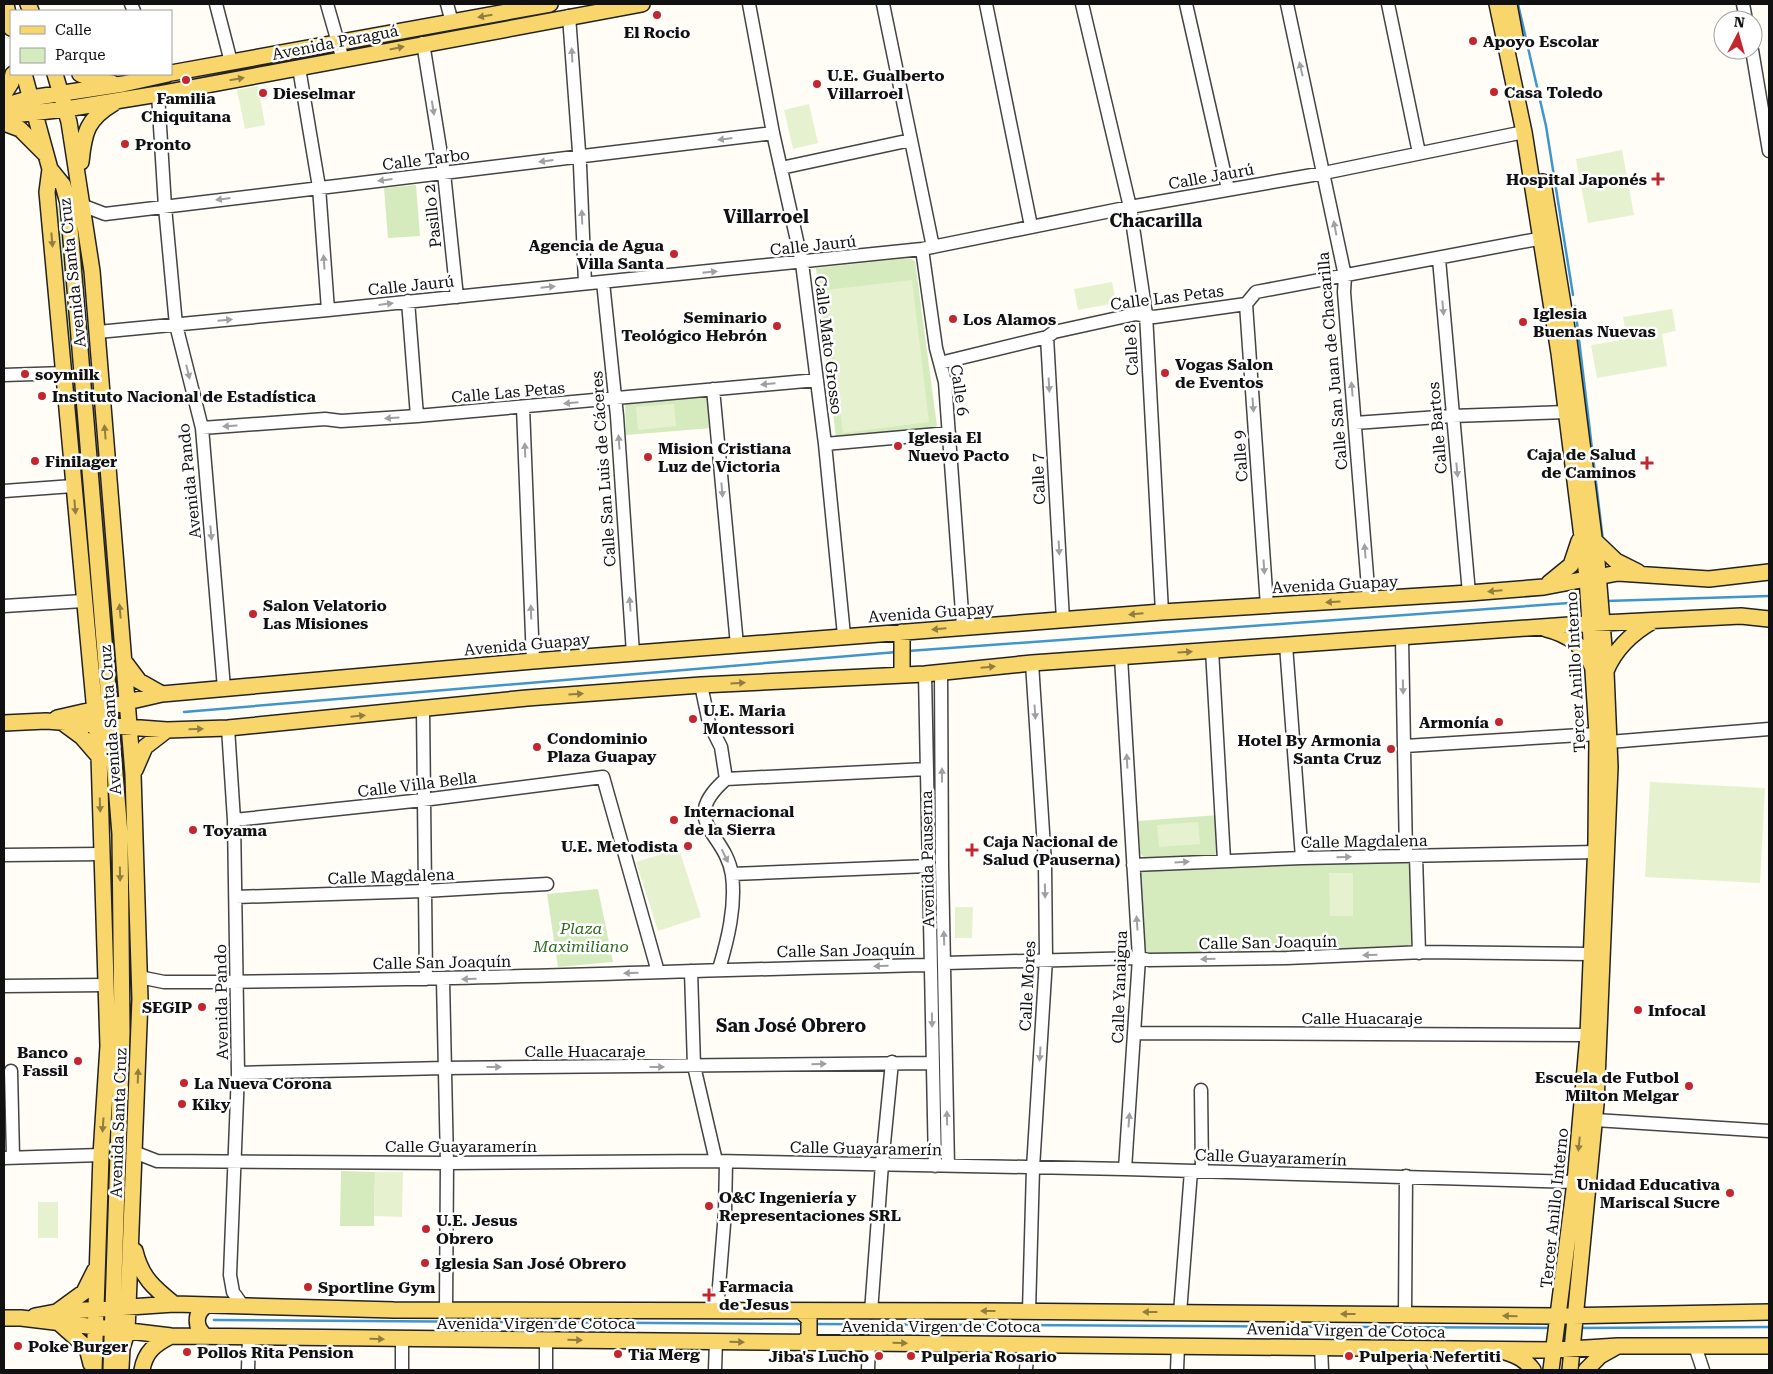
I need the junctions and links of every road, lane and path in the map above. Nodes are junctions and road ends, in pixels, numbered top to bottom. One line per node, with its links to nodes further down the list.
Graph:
1 (216, 4): 22 (street)
2 (327, 4): 18 (street)
3 (447, 4): 17 (street)
4 (546, 4): 17 (main road, Avenida Paraguá, one-way to 17)
5 (642, 4): 16 (main road, Avenida Paraguá)
6 (749, 4): 41 (street, Calle Mato Grosso)
7 (883, 4): 42 (street, Calle 6)
8 (986, 4): 56 (street)
9 (1082, 4): 55 (street, Calle 8)
10 (1188, 4): 52 (street)
11 (1286, 4): 49 (street, Calle San Juan de Chacarilla, one-way to 11)
12 (1388, 4): 44 (street)
13 (1497, 4): 39 (main road, Tercer Anillo Interno)
14 (1502, 4): 39 (main road)
15 (1509, 4): 34 (main road, Tercer Anillo Interno)
16 (569, 16): 19 (main road, Avenida Paraguá); 45 (street, one-way to 16)
17 (452, 22): 18 (main road, Avenida Paraguá)
18 (338, 42): 20 (street); 22 (main road, Avenida Paraguá)
19 (423, 43): 20 (main road, Avenida Paraguá, one-way to 19); 48 (street, Pasillo 2, one-way to 48)
20 (343, 60): 23 (main road, Avenida Paraguá)
21 (1754, 60): 43 (street)
22 (231, 62): 24 (main road, Avenida Paraguá)
23 (299, 68): 31 (main road, Avenida Paraguá, one-way to 23); 51 (street)
24 (172, 72)
25 (13, 75): 30 (main road)
26 (24, 75): 36 (main road, Avenida Santa Cruz)
27 (82, 75): 29 (main road)
28 (158, 75): 29 (main road, Avenida Paraguá)
29 (123, 84): 32 (main road, Avenida Paraguá)
30 (4, 94)
31 (158, 94): 33 (main road, Avenida Paraguá); 54 (street, Avenida Pando)
32 (58, 95): 33 (main road, Avenida Paraguá); 36 (main road, Avenida Paraguá); 40 (main road); 50 (main road, Avenida Santa Cruz)
33 (120, 99): 50 (main road)
34 (1528, 101): 57 (main road); 73 (main road, Tercer Anillo Interno)
35 (4, 106): 36 (main road)
36 (32, 108): 37 (main road); 40 (main road, Avenida Santa Cruz)
37 (4, 116)
38 (4, 123): 46 (main road)
39 (1523, 127): 44 (street, Calle Jaurú); 57 (main road, Tercer Anillo Interno)
40 (40, 128): 46 (main road, Avenida Santa Cruz)
41 (773, 134): 45 (street, Calle Tarbo, one-way to 45); 47 (street, Calle Mato Grosso)
42 (911, 140): 47 (street); 58 (street, Calle 6)
43 (1769, 151)
44 (1419, 153): 49 (street, Calle Jaurú)
45 (578, 157): 48 (street, Calle Tarbo, one-way to 48); 63 (street, one-way to 45)
46 (49, 163): 74 (main road, Avenida Santa Cruz); 76 (main road, Avenida Santa Cruz, one-way to 76)
47 (781, 168): 60 (street, Calle Mato Grosso)
48 (444, 173): 51 (street, Calle Tarbo, one-way to 51); 64 (street, Pasillo 2)
49 (1324, 173): 52 (street, Calle Jaurú); 61 (street, Calle San Juan de Chacarilla, one-way to 49)
50 (79, 181): 53 (main road, Avenida Santa Cruz)
51 (319, 187): 54 (street, Calle Tarbo, one-way to 54); 67 (street, one-way to 51)
52 (1228, 189): 55 (street, Calle Jaurú)
53 (84, 206): 54 (street, Calle Tarbo); 71 (main road, Avenida Santa Cruz)
54 (165, 207): 70 (street, Avenida Pando)
55 (1130, 207): 56 (street, Calle Jaurú); 68 (street, Calle 8)
56 (1031, 226): 58 (street, Calle Jaurú)
57 (1543, 238): 59 (street, Calle Las Petas); 69 (main road, Tercer Anillo Interno); 73 (main road)
58 (927, 248): 60 (street, Calle Jaurú); 75 (street, Calle 6)
59 (1439, 259): 61 (street, Calle Las Petas); 85 (street, Calle Bartos, one-way to 85)
60 (802, 263): 62 (street, Calle Jaurú, one-way to 60); 79 (street, Calle Mato Grosso)
61 (1344, 276): 66 (street, Calle Las Petas); 86 (street, Calle San Juan de Chacarilla, one-way to 61)
62 (603, 282): 63 (street, Calle Jaurú); 81 (street, Calle San Luis de Cáceres)
63 (585, 283): 64 (street, Calle Jaurú, one-way to 63)
64 (457, 297): 65 (street, Calle Jaurú)
65 (408, 301): 67 (street, Calle Jaurú, one-way to 65); 84 (street)
66 (1246, 304): 68 (street, Calle Las Petas); 104 (street, Calle 9, one-way to 104)
67 (328, 310): 70 (street, Calle Jaurú, one-way to 67)
68 (1146, 314): 72 (street, Calle Las Petas); 105 (street, Calle 8)
69 (1554, 317): 78 (main road); 83 (main road, Tercer Anillo Interno)
70 (176, 325): 71 (street, Calle Jaurú); 88 (street, Avenida Pando, one-way to 88)
71 (98, 332): 120 (main road, Avenida Santa Cruz, one-way to 71)
72 (1047, 337): 75 (street, Calle Las Petas); 108 (street, Calle 7, one-way to 108)
73 (1569, 341): 78 (main road, Tercer Anillo Interno)
74 (81, 349): 87 (main road); 134 (main road, Avenida Santa Cruz)
75 (940, 363): 89 (street, Calle 6)
76 (65, 373): 77 (street); 87 (main road, Avenida Santa Cruz)
77 (4, 376)
78 (1574, 379): 93 (main road, Tercer Anillo Interno)
79 (816, 380): 80 (street, Calle Las Petas, one-way to 80); 90 (street, Calle Mato Grosso)
80 (713, 389): 81 (street, Calle Las Petas); 115 (street, one-way to 115)
81 (615, 400): 82 (street, Calle Las Petas, one-way to 82); 118 (street, Calle San Luis de Cáceres, one-way to 81)
82 (523, 407): 84 (street, Calle Las Petas); 121 (street, one-way to 82)
83 (1567, 412): 85 (street); 93 (main road); 94 (main road, Tercer Anillo Interno)
84 (417, 416): 88 (street, Calle Las Petas, one-way to 88)
85 (1452, 416): 86 (street); 100 (street, Calle Bartos, one-way to 100)
86 (1355, 423): 101 (street, Calle San Juan de Chacarilla, one-way to 86)
87 (70, 426): 91 (main road, Avenida Santa Cruz)
88 (202, 428): 130 (street, Avenida Pando, one-way to 130)
89 (949, 433): 90 (street); 110 (street, Calle 6)
90 (825, 444): 112 (street, Calle Mato Grosso)
91 (73, 486): 92 (street); 102 (main road, Avenida Santa Cruz, one-way to 102)
92 (4, 491)
93 (1590, 508): 95 (main road, Tercer Anillo Interno)
94 (1579, 522): 98 (main road, Tercer Anillo Interno); 99 (main road)
95 (1594, 540): 97 (main road); 98 (main road, Tercer Anillo Interno)
96 (1769, 572): 97 (main road, Avenida Guapay)
97 (1643, 574): 98 (main road, Avenida Guapay)
98 (1593, 583): 99 (main road, Avenida Guapay); 106 (main road, Tercer Anillo Interno)
99 (1544, 587): 100 (main road, Avenida Guapay, one-way to 100)
100 (1469, 593): 101 (main road, Avenida Guapay)
101 (1369, 600): 104 (main road, Avenida Guapay, one-way to 104)
102 (84, 601): 103 (street); 125 (main road, Avenida Santa Cruz)
103 (4, 606)
104 (1267, 606): 105 (main road, Avenida Guapay)
105 (1162, 612): 108 (main road, Avenida Guapay, one-way to 108)
106 (1596, 619): 109 (main road); 111 (main road); 124 (main road, Tercer Anillo Interno)
107 (1769, 619): 109 (main road)
108 (1063, 620): 110 (main road, Avenida Guapay)
109 (1654, 621): 124 (main road)
110 (963, 626): 113 (main road, Avenida Guapay, one-way to 113)
111 (1534, 627): 114 (main road); 124 (main road)
112 (844, 635): 113 (main road, Avenida Guapay); 115 (main road, Avenida Guapay)
113 (902, 636): 126 (main road)
114 (1402, 638): 116 (main road); 141 (street, one-way to 141)
115 (737, 645): 118 (main road, Avenida Guapay)
116 (1286, 645): 117 (main road); 156 (street)
117 (1212, 650): 119 (main road, one-way to 117); 157 (street)
118 (633, 653): 121 (main road, Avenida Guapay)
119 (1121, 657): 122 (main road); 158 (street, Calle Yanaigua, one-way to 119)
120 (123, 660): 128 (main road, Avenida Santa Cruz); 131 (main road)
121 (533, 661): 130 (main road, Avenida Guapay)
122 (1032, 663): 123 (main road, one-way to 122); 168 (street, Calle Mores, one-way to 168)
123 (941, 672): 127 (main road); 148 (street, Avenida Pauserna, one-way to 123)
124 (1600, 672): 140 (main road, Tercer Anillo Interno); 140 (main road, Tercer Anillo Interno)
125 (91, 674): 134 (main road, Avenida Santa Cruz); 135 (main road)
126 (902, 674): 127 (main road); 129 (main road, one-way to 126)
127 (925, 674): 143 (street, Avenida Pauserna)
128 (126, 683): 132 (main road, Avenida Santa Cruz); 134 (main road)
129 (701, 685): 133 (main road, one-way to 129); 146 (street)
130 (224, 688): 131 (main road, Avenida Guapay)
131 (162, 694): 132 (main road, Avenida Guapay)
132 (128, 704): 134 (main road, Avenida Guapay); 134 (main road, Avenida Santa Cruz)
133 (423, 710): 137 (main road, one-way to 133); 147 (street)
134 (105, 716): 135 (main road); 139 (main road); 142 (main road, Avenida Santa Cruz); 144 (main road, Avenida Santa Cruz); 145 (main road, Avenida Santa Cruz)
135 (62, 719): 136 (main road); 142 (main road)
136 (4, 723)
137 (228, 728): 139 (main road, one-way to 137); 150 (street, Avenida Pando)
138 (1769, 729): 140 (street)
139 (167, 730): 145 (main road)
140 (1603, 738): 141 (street); 151 (main road, Tercer Anillo Interno); 152 (main road, Tercer Anillo Interno)
141 (1405, 746): 155 (street)
142 (99, 756): 144 (main road); 153 (main road, Avenida Santa Cruz, one-way to 153)
143 (927, 769): 146 (street); 149 (street, Avenida Pauserna)
144 (115, 773): 164 (main road, Avenida Santa Cruz, one-way to 164)
145 (133, 774): 174 (main road, Avenida Santa Cruz)
146 (726, 778): 160 (street, one-way to 160)
147 (423, 800): 150 (street, Calle Villa Bella); 162 (street); 173 (street, Calle Villa Bella)
148 (942, 817): 149 (street); 169 (street, Avenida Pauserna, one-way to 148)
149 (928, 818): 159 (street, Avenida Pauserna)
150 (234, 820): 163 (street, Avenida Pando)
151 (1608, 827): 166 (main road); 188 (main road, Tercer Anillo Interno)
152 (1596, 847): 155 (street, Calle Magdalena); 166 (main road, Tercer Anillo Interno)
153 (102, 854): 154 (street); 179 (main road, Avenida Santa Cruz)
154 (4, 855)
155 (1411, 856): 156 (street, Calle Magdalena, one-way to 155); 165 (street)
156 (1302, 858): 157 (street, Calle Magdalena)
157 (1224, 860): 158 (street, Calle Magdalena, one-way to 157)
158 (1133, 865): 167 (street, Calle Yanaigua, one-way to 158)
159 (928, 866): 160 (street); 170 (street, Avenida Pauserna)
160 (732, 874): 171 (street)
161 (547, 884): 162 (street, Calle Magdalena)
162 (424, 892): 163 (street, Calle Magdalena); 175 (street)
163 (236, 898): 178 (street, Avenida Pando)
164 (121, 947): 186 (main road); 215 (main road, Avenida Santa Cruz)
165 (1419, 953): 166 (street, Calle San Joaquín); 167 (street, Calle San Joaquín, one-way to 167)
166 (1591, 954): 185 (main road, Tercer Anillo Interno); 188 (main road)
167 (1139, 958): 168 (street, Calle San Joaquín); 184 (street, Calle Yanaigua)
168 (1046, 959): 169 (street, Calle San Joaquín); 207 (street, Calle Mores, one-way to 207)
169 (945, 963): 182 (street, Avenida Pauserna)
170 (930, 965): 171 (street, Calle San Joaquín, one-way to 171); 181 (street, Avenida Pauserna)
171 (719, 969): 172 (street, Calle San Joaquín)
172 (691, 971): 173 (street, Calle San Joaquín); 190 (street)
173 (658, 972): 176 (street, Calle San Joaquín, one-way to 176)
174 (139, 977): 177 (street, Calle San Joaquín); 183 (main road, Avenida Santa Cruz)
175 (426, 979): 176 (street, Calle San Joaquín); 178 (street, Calle San Joaquín)
176 (443, 980): 191 (street)
177 (164, 982): 178 (street, Calle San Joaquín); 183 (street)
178 (238, 982): 193 (street, Avenida Pando)
179 (106, 985): 180 (street); 186 (main road, Avenida Santa Cruz)
180 (4, 986)
181 (931, 995): 182 (street); 189 (street, Avenida Pauserna, one-way to 189)
182 (945, 995): 206 (street, Avenida Pauserna, one-way to 182)
183 (140, 998): 197 (main road, Avenida Santa Cruz, one-way to 183)
184 (1135, 1032): 185 (street, Calle Huacaraje); 208 (street, Calle Yanaigua, one-way to 184)
185 (1588, 1035): 195 (main road); 212 (main road, Tercer Anillo Interno, one-way to 212)
186 (108, 1046): 198 (main road, Avenida Santa Cruz, one-way to 198)
187 (892, 1062): 189 (street, Calle Huacaraje); 190 (street, Calle Huacaraje, one-way to 187); 204 (street)
188 (1597, 1062): 195 (main road, Tercer Anillo Interno)
189 (933, 1063): 205 (street, Avenida Pauserna)
190 (694, 1066): 191 (street, Calle Huacaraje, one-way to 190); 202 (street)
191 (445, 1068): 193 (street, Calle Huacaraje); 203 (street)
192 (11, 1071): 199 (street)
193 (238, 1073): 201 (street, Avenida Pando)
194 (1201, 1090): 209 (street)
195 (1595, 1120): 196 (street); 217 (main road, Tercer Anillo Interno)
196 (1769, 1131)
197 (134, 1152): 200 (street, Calle Guayaramerín); 210 (main road, Avenida Santa Cruz)
198 (101, 1155): 199 (street); 213 (main road, Avenida Santa Cruz)
199 (8, 1158)
200 (157, 1161): 201 (street, Calle Guayaramerín); 210 (street)
201 (234, 1162): 203 (street, Calle Guayaramerín); 218 (street, Avenida Pando)
202 (721, 1162): 203 (street, Calle Guayaramerín); 204 (street, Calle Guayaramerín); 225 (street)
203 (447, 1163): 224 (street)
204 (882, 1164): 205 (street, Calle Guayaramerín); 226 (street)
205 (935, 1166): 206 (street, Calle Guayaramerín)
206 (948, 1166): 207 (street, Calle Guayaramerín)
207 (1033, 1168): 208 (street, Calle Guayaramerín); 227 (street, Calle Mores)
208 (1125, 1169): 209 (street, Calle Guayaramerín)
209 (1196, 1171): 211 (street, Calle Guayaramerín); 229 (street)
210 (134, 1176): 214 (main road, Avenida Santa Cruz)
211 (1406, 1176): 212 (street, Calle Guayaramerín); 230 (street)
212 (1575, 1182): 217 (main road); 235 (main road, Tercer Anillo Interno)
213 (100, 1206): 215 (main road); 216 (main road, Avenida Santa Cruz)
214 (131, 1230): 219 (main road); 222 (main road, Avenida Santa Cruz)
215 (115, 1252): 222 (main road, Avenida Santa Cruz)
216 (99, 1254): 223 (main road, Avenida Santa Cruz); 232 (main road)
217 (1581, 1261): 233 (main road, Tercer Anillo Interno)
218 (230, 1275): 220 (street, Avenida Pando); 221 (street, Avenida Pando)
219 (174, 1304): 220 (main road, Avenida Virgen de Cotoca); 222 (main road, Avenida Virgen de Cotoca)
220 (212, 1306): 221 (main road, Avenida Virgen de Cotoca); 239 (main road)
221 (243, 1306): 224 (main road, Avenida Virgen de Cotoca)
222 (121, 1308): 223 (main road, Avenida Virgen de Cotoca); 237 (main road, Avenida Santa Cruz)
223 (96, 1309): 232 (main road, Avenida Virgen de Cotoca); 236 (main road, Avenida Santa Cruz)
224 (446, 1310): 225 (main road, Avenida Virgen de Cotoca)
225 (717, 1311): 231 (main road, Avenida Virgen de Cotoca)
226 (871, 1312): 227 (main road, Avenida Virgen de Cotoca, one-way to 226); 231 (main road, Avenida Virgen de Cotoca)
227 (1029, 1312): 229 (main road, Avenida Virgen de Cotoca, one-way to 227)
228 (1769, 1312): 233 (main road, Avenida Virgen de Cotoca)
229 (1180, 1313): 230 (main road, Avenida Virgen de Cotoca, one-way to 229)
230 (1405, 1315): 235 (main road, Avenida Virgen de Cotoca, one-way to 230)
231 (813, 1316): 243 (main road)
232 (58, 1317): 234 (main road); 236 (main road, Avenida Virgen de Cotoca); 256 (main road)
233 (1576, 1317): 235 (main road, Avenida Virgen de Cotoca); 248 (main road, Tercer Anillo Interno)
234 (4, 1318)
235 (1559, 1318): 253 (main road, Tercer Anillo Interno)
236 (96, 1327): 237 (main road, Avenida Virgen de Cotoca); 256 (main road, Avenida Santa Cruz)
237 (120, 1331): 238 (main road, Avenida Virgen de Cotoca); 257 (main road, Avenida Santa Cruz); 258 (main road, Avenida Santa Cruz); 259 (main road, Avenida Santa Cruz)
238 (171, 1336): 239 (main road, Avenida Virgen de Cotoca); 260 (main road)
239 (207, 1337): 240 (main road, Avenida Virgen de Cotoca)
240 (249, 1337): 241 (main road, Avenida Virgen de Cotoca, one-way to 241); 261 (street)
241 (402, 1340): 242 (main road, Avenida Virgen de Cotoca); 262 (street)
242 (546, 1340): 244 (main road, Avenida Virgen de Cotoca, one-way to 244); 263 (street)
243 (813, 1340): 244 (main road, Avenida Virgen de Cotoca, one-way to 243); 245 (main road, Avenida Virgen de Cotoca)
244 (716, 1341): 264 (street)
245 (870, 1343): 246 (main road, Avenida Virgen de Cotoca, one-way to 246); 265 (street)
246 (1028, 1344): 247 (main road, Avenida Virgen de Cotoca); 266 (street)
247 (1178, 1346): 252 (main road, Avenida Virgen de Cotoca); 267 (street)
248 (1573, 1346): 249 (main road, Avenida Virgen de Cotoca); 253 (main road, Avenida Virgen de Cotoca); 272 (main road, Tercer Anillo Interno)
249 (1618, 1346): 250 (main road, Avenida Virgen de Cotoca); 273 (main road)
250 (1695, 1346): 251 (main road, Avenida Virgen de Cotoca); 274 (street)
251 (1769, 1346)
252 (1321, 1347): 254 (main road, Avenida Virgen de Cotoca); 268 (street)
253 (1555, 1347): 255 (main road, Avenida Virgen de Cotoca); 271 (main road, Tercer Anillo Interno)
254 (1412, 1348): 255 (main road, Avenida Virgen de Cotoca); 269 (street)
255 (1491, 1349): 270 (main road)
256 (93, 1370)
257 (110, 1370)
258 (121, 1370)
259 (130, 1370)
260 (142, 1370)
261 (248, 1370)
262 (402, 1370)
263 (546, 1370)
264 (715, 1370)
265 (868, 1370)
266 (1026, 1370)
267 (1177, 1370)
268 (1322, 1370)
269 (1421, 1370)
270 (1533, 1370)
271 (1550, 1370)
272 (1570, 1370)
273 (1586, 1370)
274 (1702, 1370)

